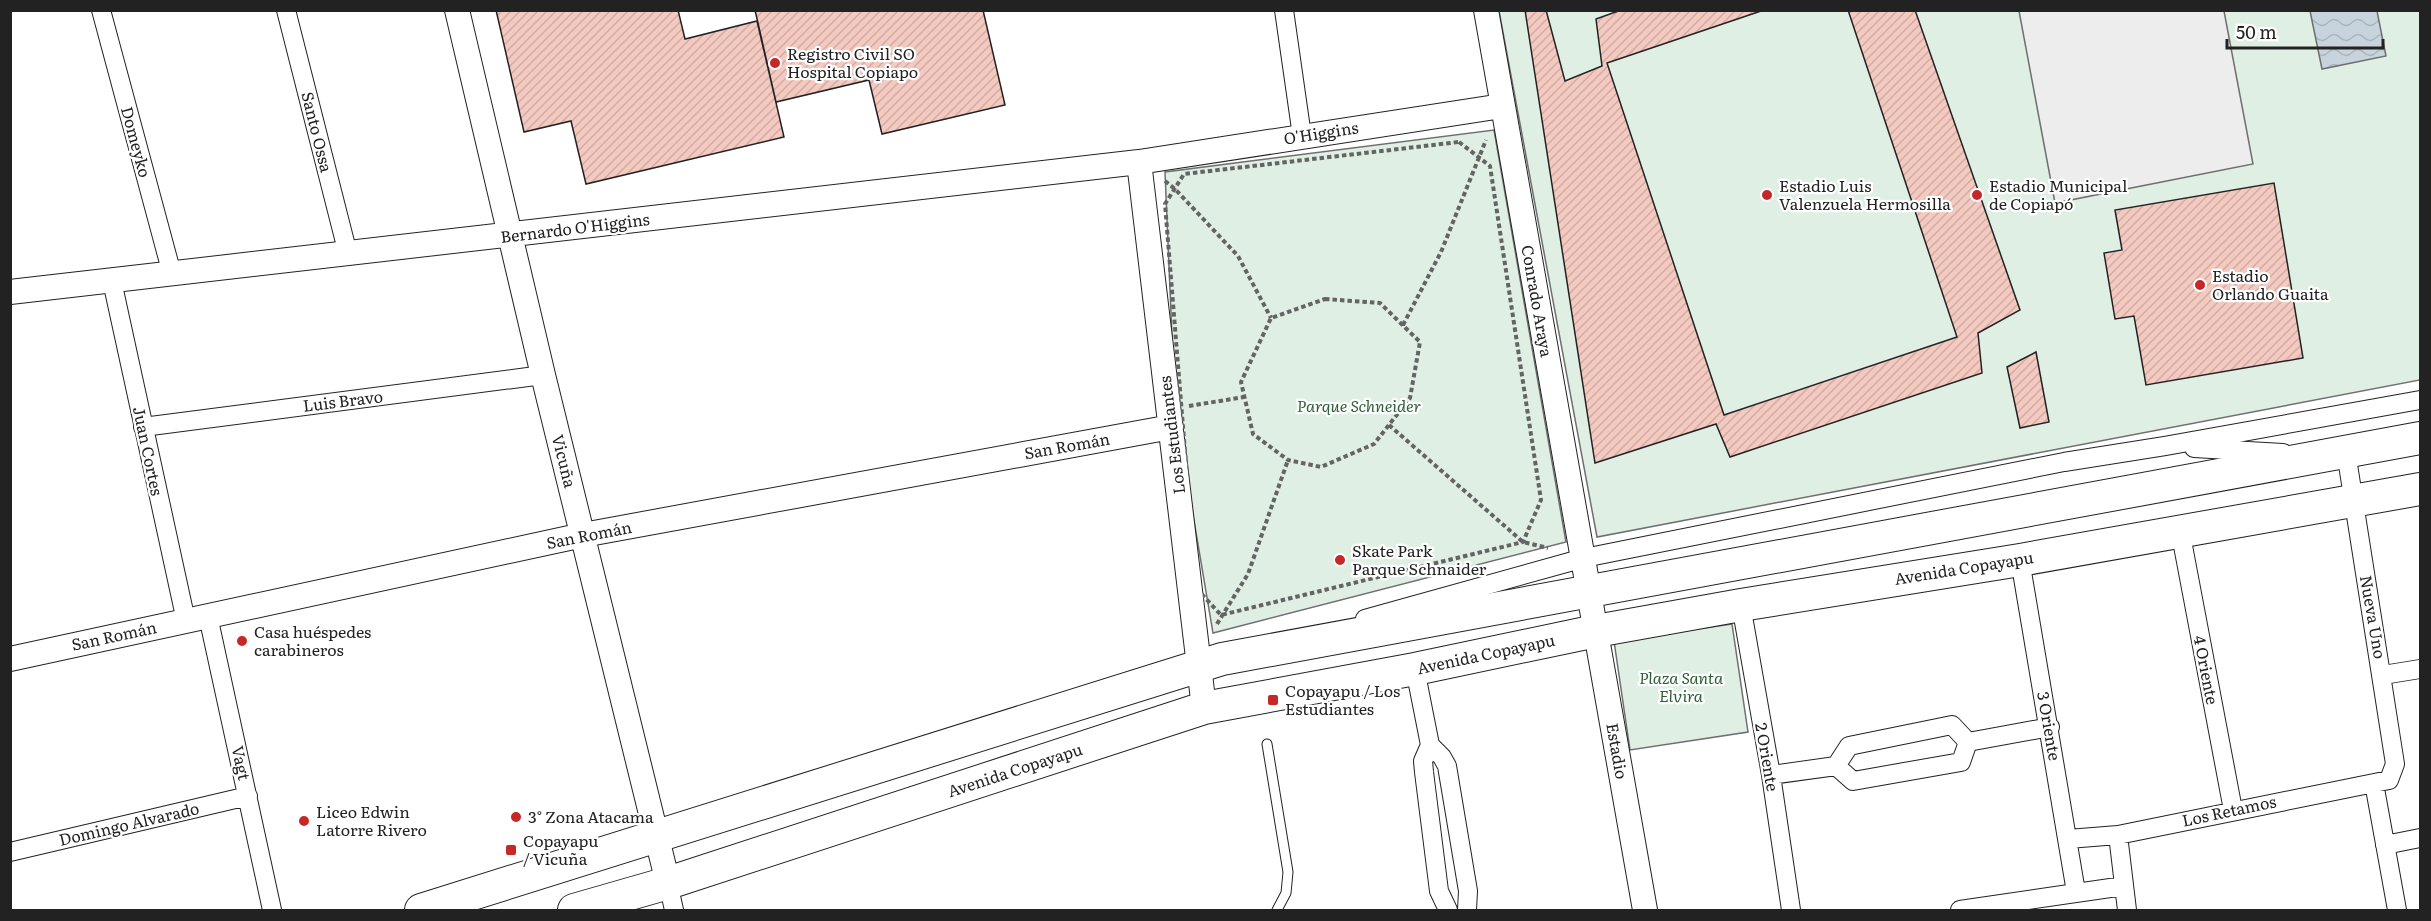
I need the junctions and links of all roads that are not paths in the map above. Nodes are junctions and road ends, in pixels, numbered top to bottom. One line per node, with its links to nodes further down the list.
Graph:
1 (101, 10): 11 (street, Domeyko)
2 (286, 10): 10 (street, Santo Ossa)
3 (457, 10): 9 (street, Vicuña)
4 (1284, 10): 7 (street)
5 (1486, 10): 6 (street, Conrado Araya)
6 (1502, 106): 7 (street, O'Higgins); 25 (street, Conrado Araya)
7 (1302, 136): 8 (street, O'Higgins)
8 (1140, 162): 9 (street, Bernardo O'Higgins); 16 (street, Los Estudiantes)
9 (510, 236): 10 (street, Bernardo O'Higgins); 14 (street, Vicuña)
10 (348, 254): 11 (street, Bernardo O'Higgins)
11 (172, 274): 12 (street, Bernardo O'Higgins)
12 (112, 281): 13 (street, Bernardo O'Higgins); 17 (street, Juan Cortes)
13 (10, 292)
14 (543, 375): 17 (street, Luis Bravo); 24 (street, Vicuña)
15 (2421, 400): 19 (street)
16 (1176, 417): 24 (street, San Román); 32 (street, Los Estudiantes)
17 (143, 427): 29 (street, Juan Cortes)
18 (2421, 438): 20 (highway)
19 (2165, 446): 20 (street); 25 (street)
20 (2335, 454): 22 (street, Nueva Uno); 27 (highway)
21 (2421, 489): 22 (highway, Avenida Copayapu)
22 (2353, 502): 23 (highway, Avenida Copayapu); 35 (street, Nueva Uno)
23 (2180, 531): 26 (highway, Avenida Copayapu); 45 (street, 4 Oriente)
24 (583, 535): 29 (street, San Román); 47 (street, Vicuña)
25 (1584, 558): 27 (street, Conrado Araya); 32 (street)
26 (2020, 560): 28 (highway, Avenida Copayapu); 37 (street, 3 Oriente)
27 (1589, 591): 30 (street, Estadio); 32 (highway)
28 (1741, 605): 30 (highway, Avenida Copayapu); 42 (street, 2 Oriente)
29 (197, 618): 31 (street, San Román); 44 (street, Vagt)
30 (1596, 631): 33 (highway, Avenida Copayapu); 62 (street, Estadio)
31 (10, 659)
32 (1211, 662): 36 (street, Los Estudiantes); 47 (highway)
33 (1415, 669): 36 (highway, Avenida Copayapu); 40 (street)
34 (2421, 669): 35 (street)
35 (2383, 675): 43 (street, Nueva Uno)
36 (1204, 708): 54 (highway, Avenida Copayapu)
37 (2050, 727): 38 (street); 49 (street, 3 Oriente)
38 (1968, 742): 41 (street); 41 (street)
39 (1267, 744): 59 (lane)
40 (1430, 745): 60 (street); 61 (street)
41 (1836, 766): 42 (street)
42 (1771, 776): 63 (street, 2 Oriente)
43 (2382, 781): 45 (street, Los Retamos); 50 (street)
44 (248, 796): 51 (street, Domingo Alvarado); 57 (street, Vagt)
45 (2233, 810): 46 (street, Los Retamos)
46 (2118, 835): 49 (street, Los Retamos); 52 (street)
47 (657, 837): 54 (street, Vicuña); 56 (highway); 58 (highway)
48 (2421, 838): 50 (street)
49 (2068, 839): 53 (street, 3 Oriente)
50 (2385, 845): 66 (street)
51 (10, 852)
52 (2124, 886): 53 (street); 65 (street)
53 (2076, 892): 55 (street)
54 (671, 897): 56 (highway, Avenida Copayapu)
55 (2016, 906): 64 (street)
56 (584, 908)
57 (272, 910)
58 (421, 910)
59 (1277, 910)
60 (1448, 910)
61 (1467, 910)
62 (1645, 910)
63 (1791, 910)
64 (1960, 910)
65 (2127, 910)
66 (2397, 910)

